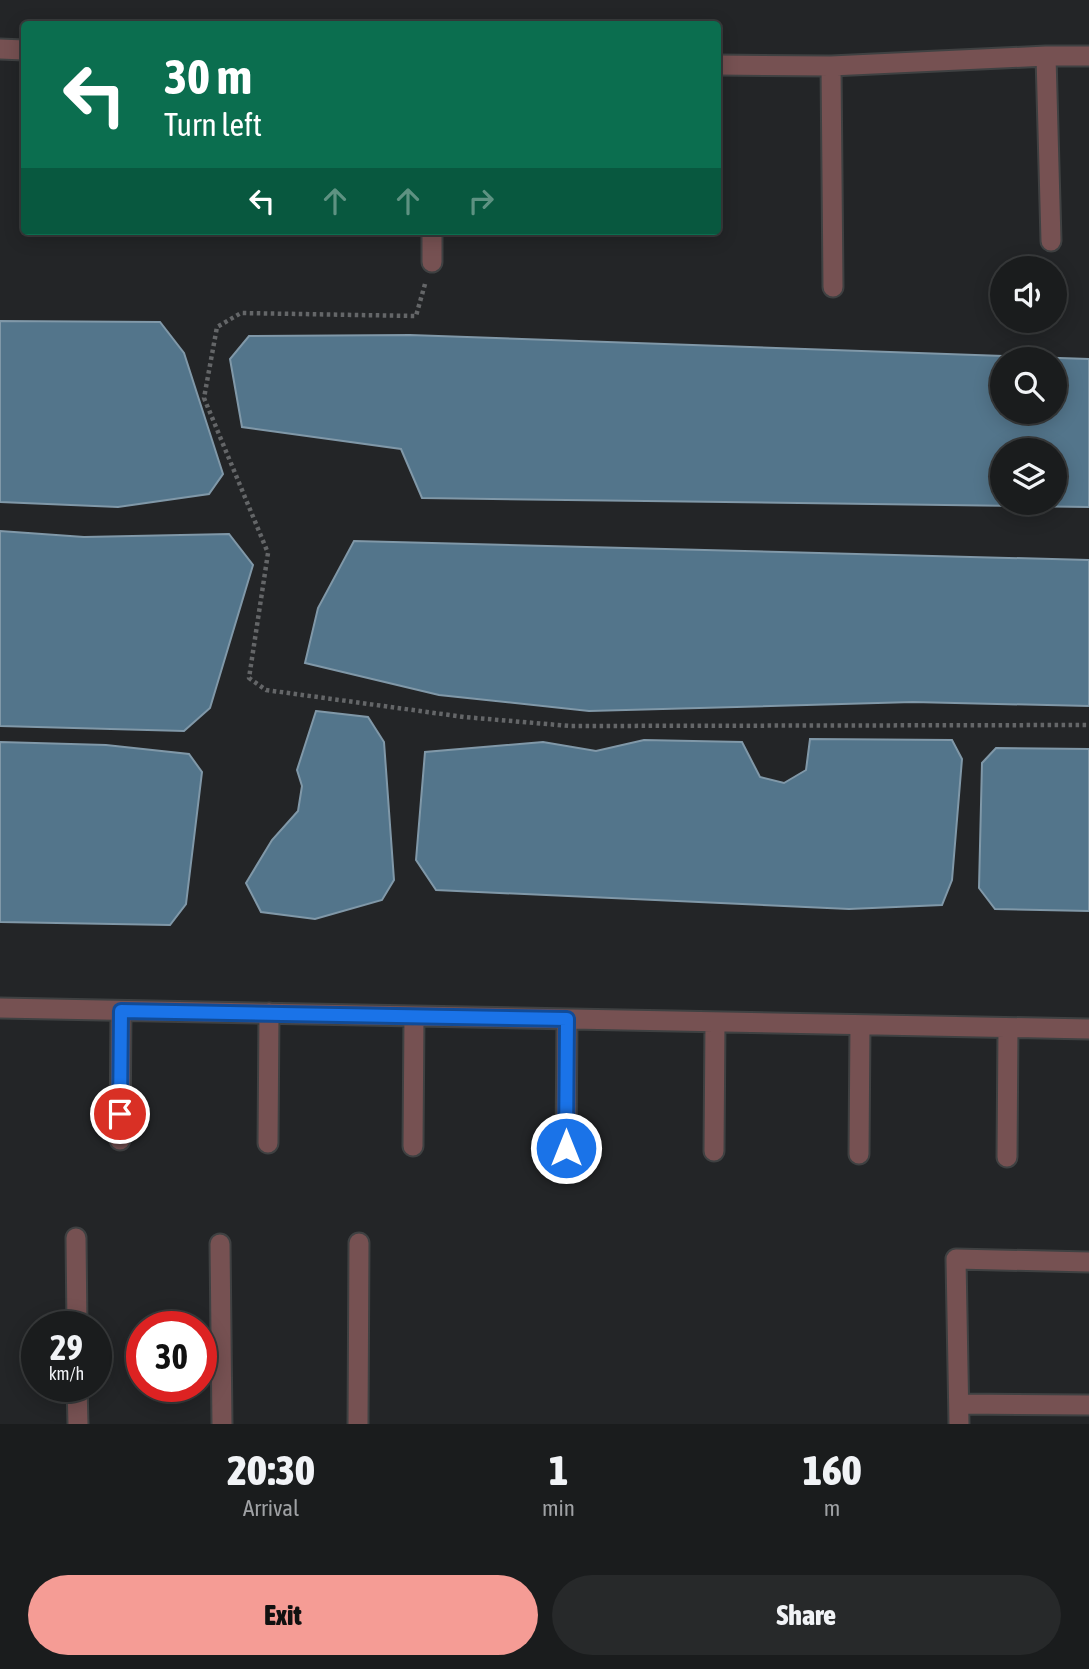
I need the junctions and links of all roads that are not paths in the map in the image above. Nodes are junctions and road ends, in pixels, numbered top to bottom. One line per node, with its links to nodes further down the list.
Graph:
1 (0, 49): 2 (street)
2 (21, 50)
3 (1046, 56): 4 (street); 6 (street); 8 (street)
4 (1089, 56)
5 (721, 65): 6 (street)
6 (831, 66): 10 (street)
7 (432, 235): 9 (street)
8 (1051, 241)
9 (432, 262)
10 (833, 287)
11 (0, 1008): 12 (street)
12 (121, 1011): 13 (street); 20 (street)
13 (269, 1013): 14 (street); 21 (street)
14 (414, 1016): 15 (street); 22 (street)
15 (567, 1019): 16 (street); 23 (street)
16 (716, 1022): 17 (street); 24 (street)
17 (860, 1025): 18 (street); 25 (street)
18 (1008, 1028): 19 (street); 26 (street)
19 (1089, 1029)
20 (120, 1140)
21 (268, 1143)
22 (413, 1146)
23 (566, 1148)
24 (714, 1151)
25 (859, 1154)
26 (1007, 1157)
27 (76, 1238): 31 (street)
28 (359, 1243): 37 (street)
29 (220, 1244): 36 (street)
30 (1089, 1262): 33 (street)
31 (77, 1311)
32 (77, 1402): 35 (street)
33 (959, 1404): 34 (street); 38 (street)
34 (1089, 1405)
35 (78, 1424)
36 (222, 1424)
37 (358, 1424)
38 (959, 1424)

